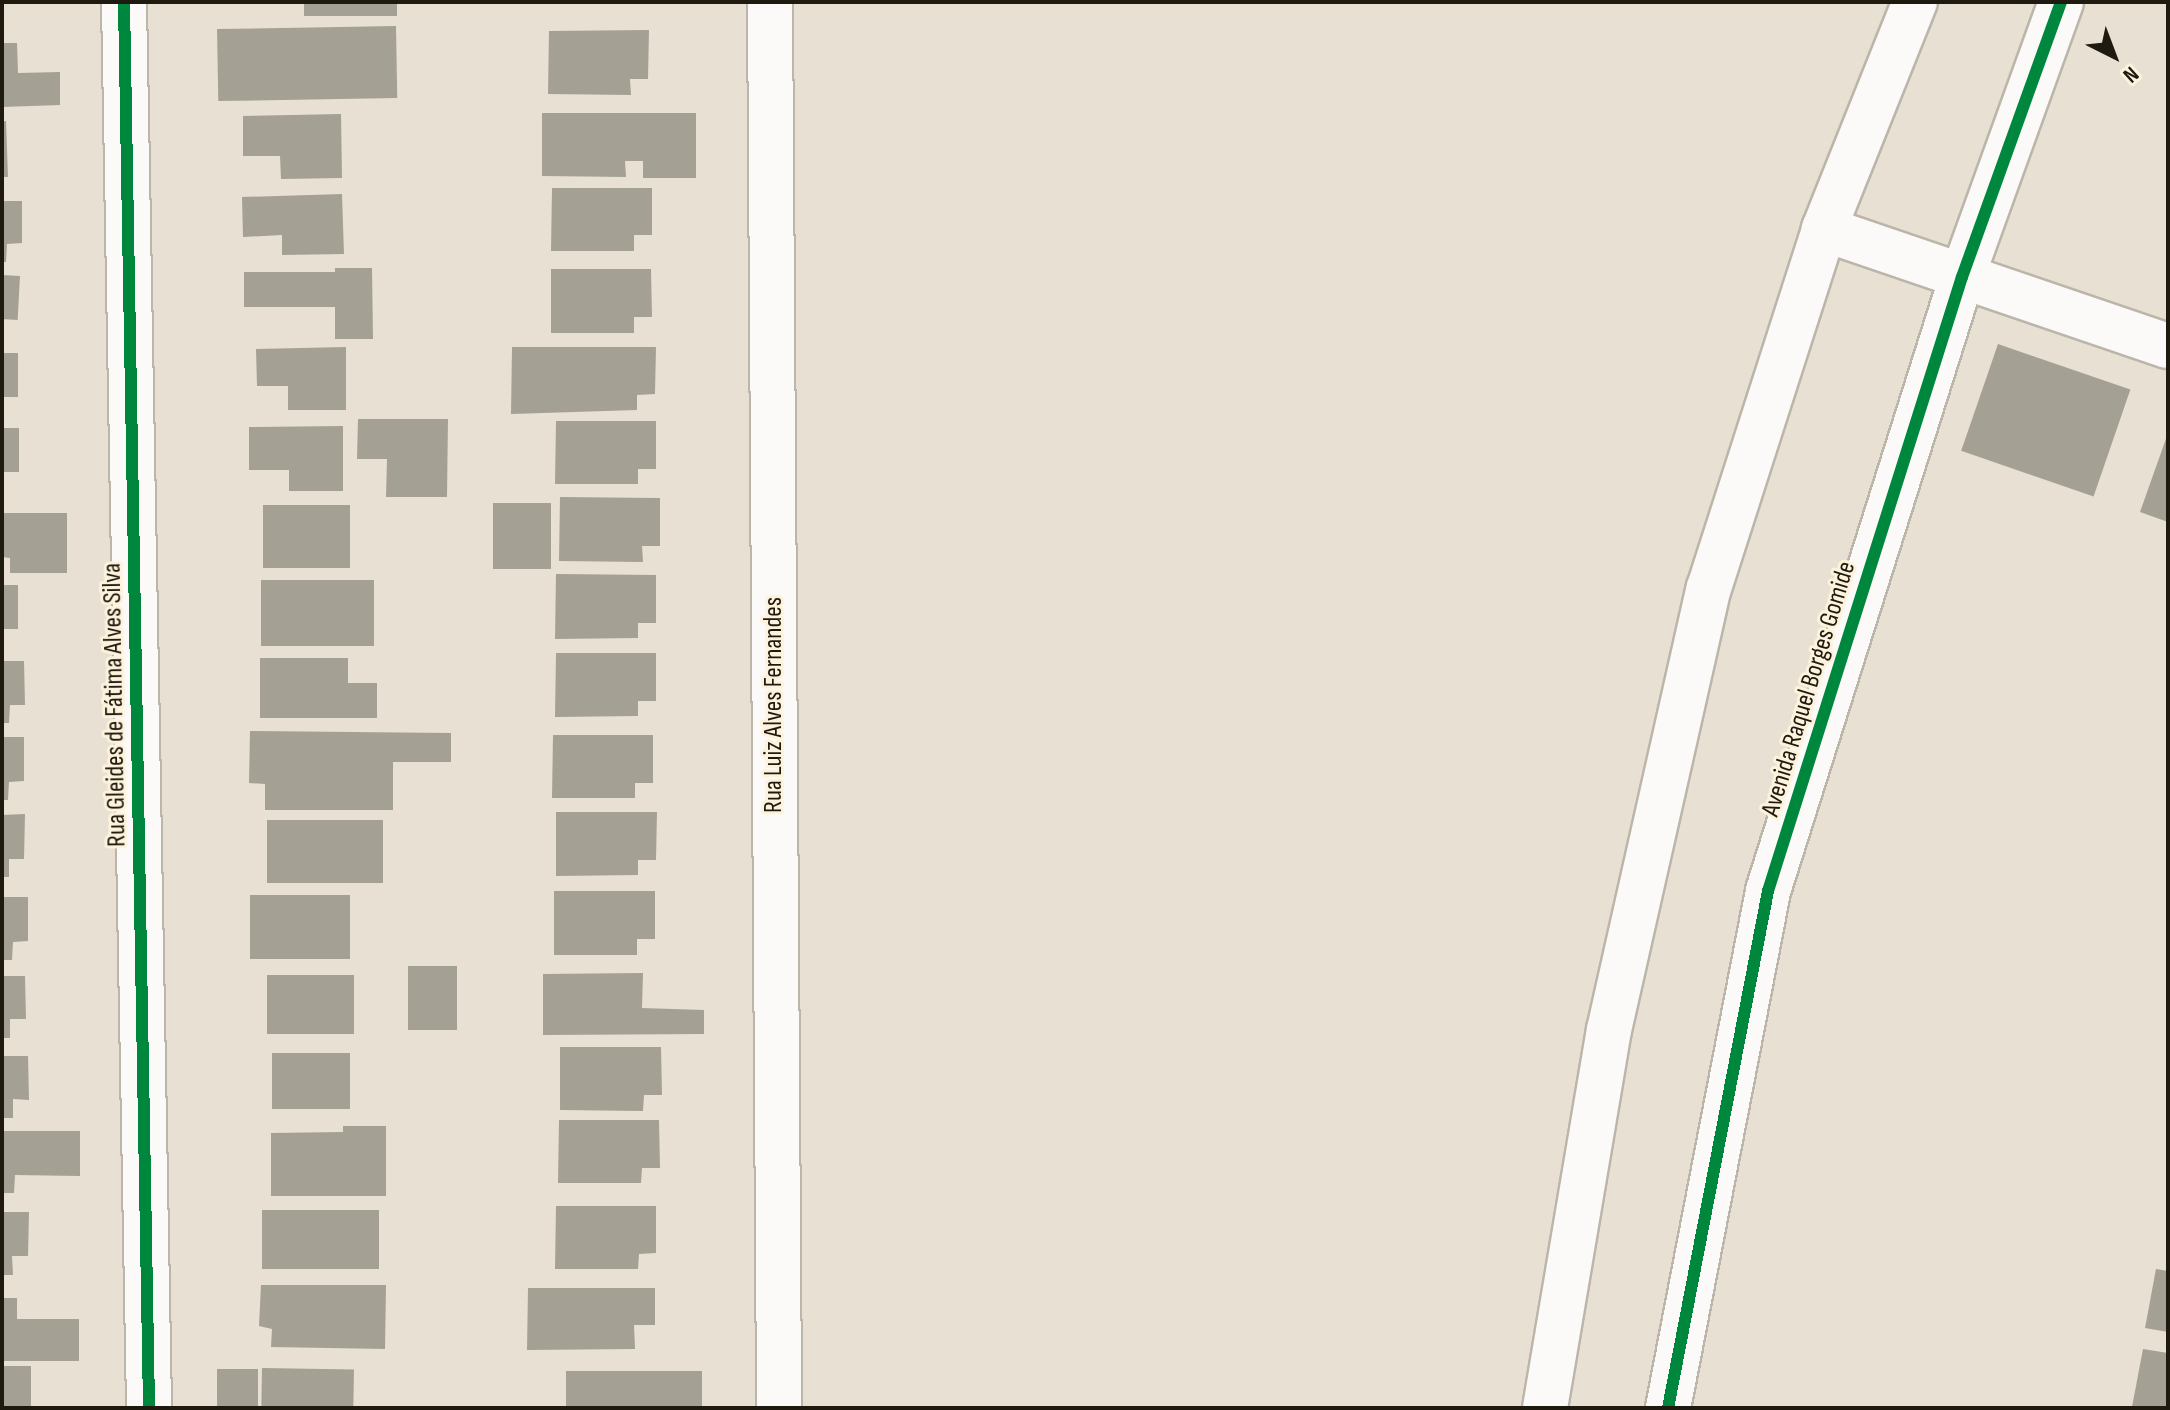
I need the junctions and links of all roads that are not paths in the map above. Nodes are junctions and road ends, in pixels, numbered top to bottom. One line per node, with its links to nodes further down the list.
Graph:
1 (124, 2): 8 (street, Rua Gleides de Fátima Alves Silva)
2 (770, 2): 9 (street, Rua Luiz Alves Fernandes)
3 (1915, 2): 5 (street)
4 (2061, 2): 6 (street, Avenida Raquel Borges Gomide)
5 (1824, 229): 6 (street); 10 (street)
6 (1962, 277): 7 (street); 11 (street, Avenida Raquel Borges Gomide)
7 (2168, 346)
8 (149, 1408)
9 (779, 1408)
10 (1545, 1408)
11 (1668, 1408)

